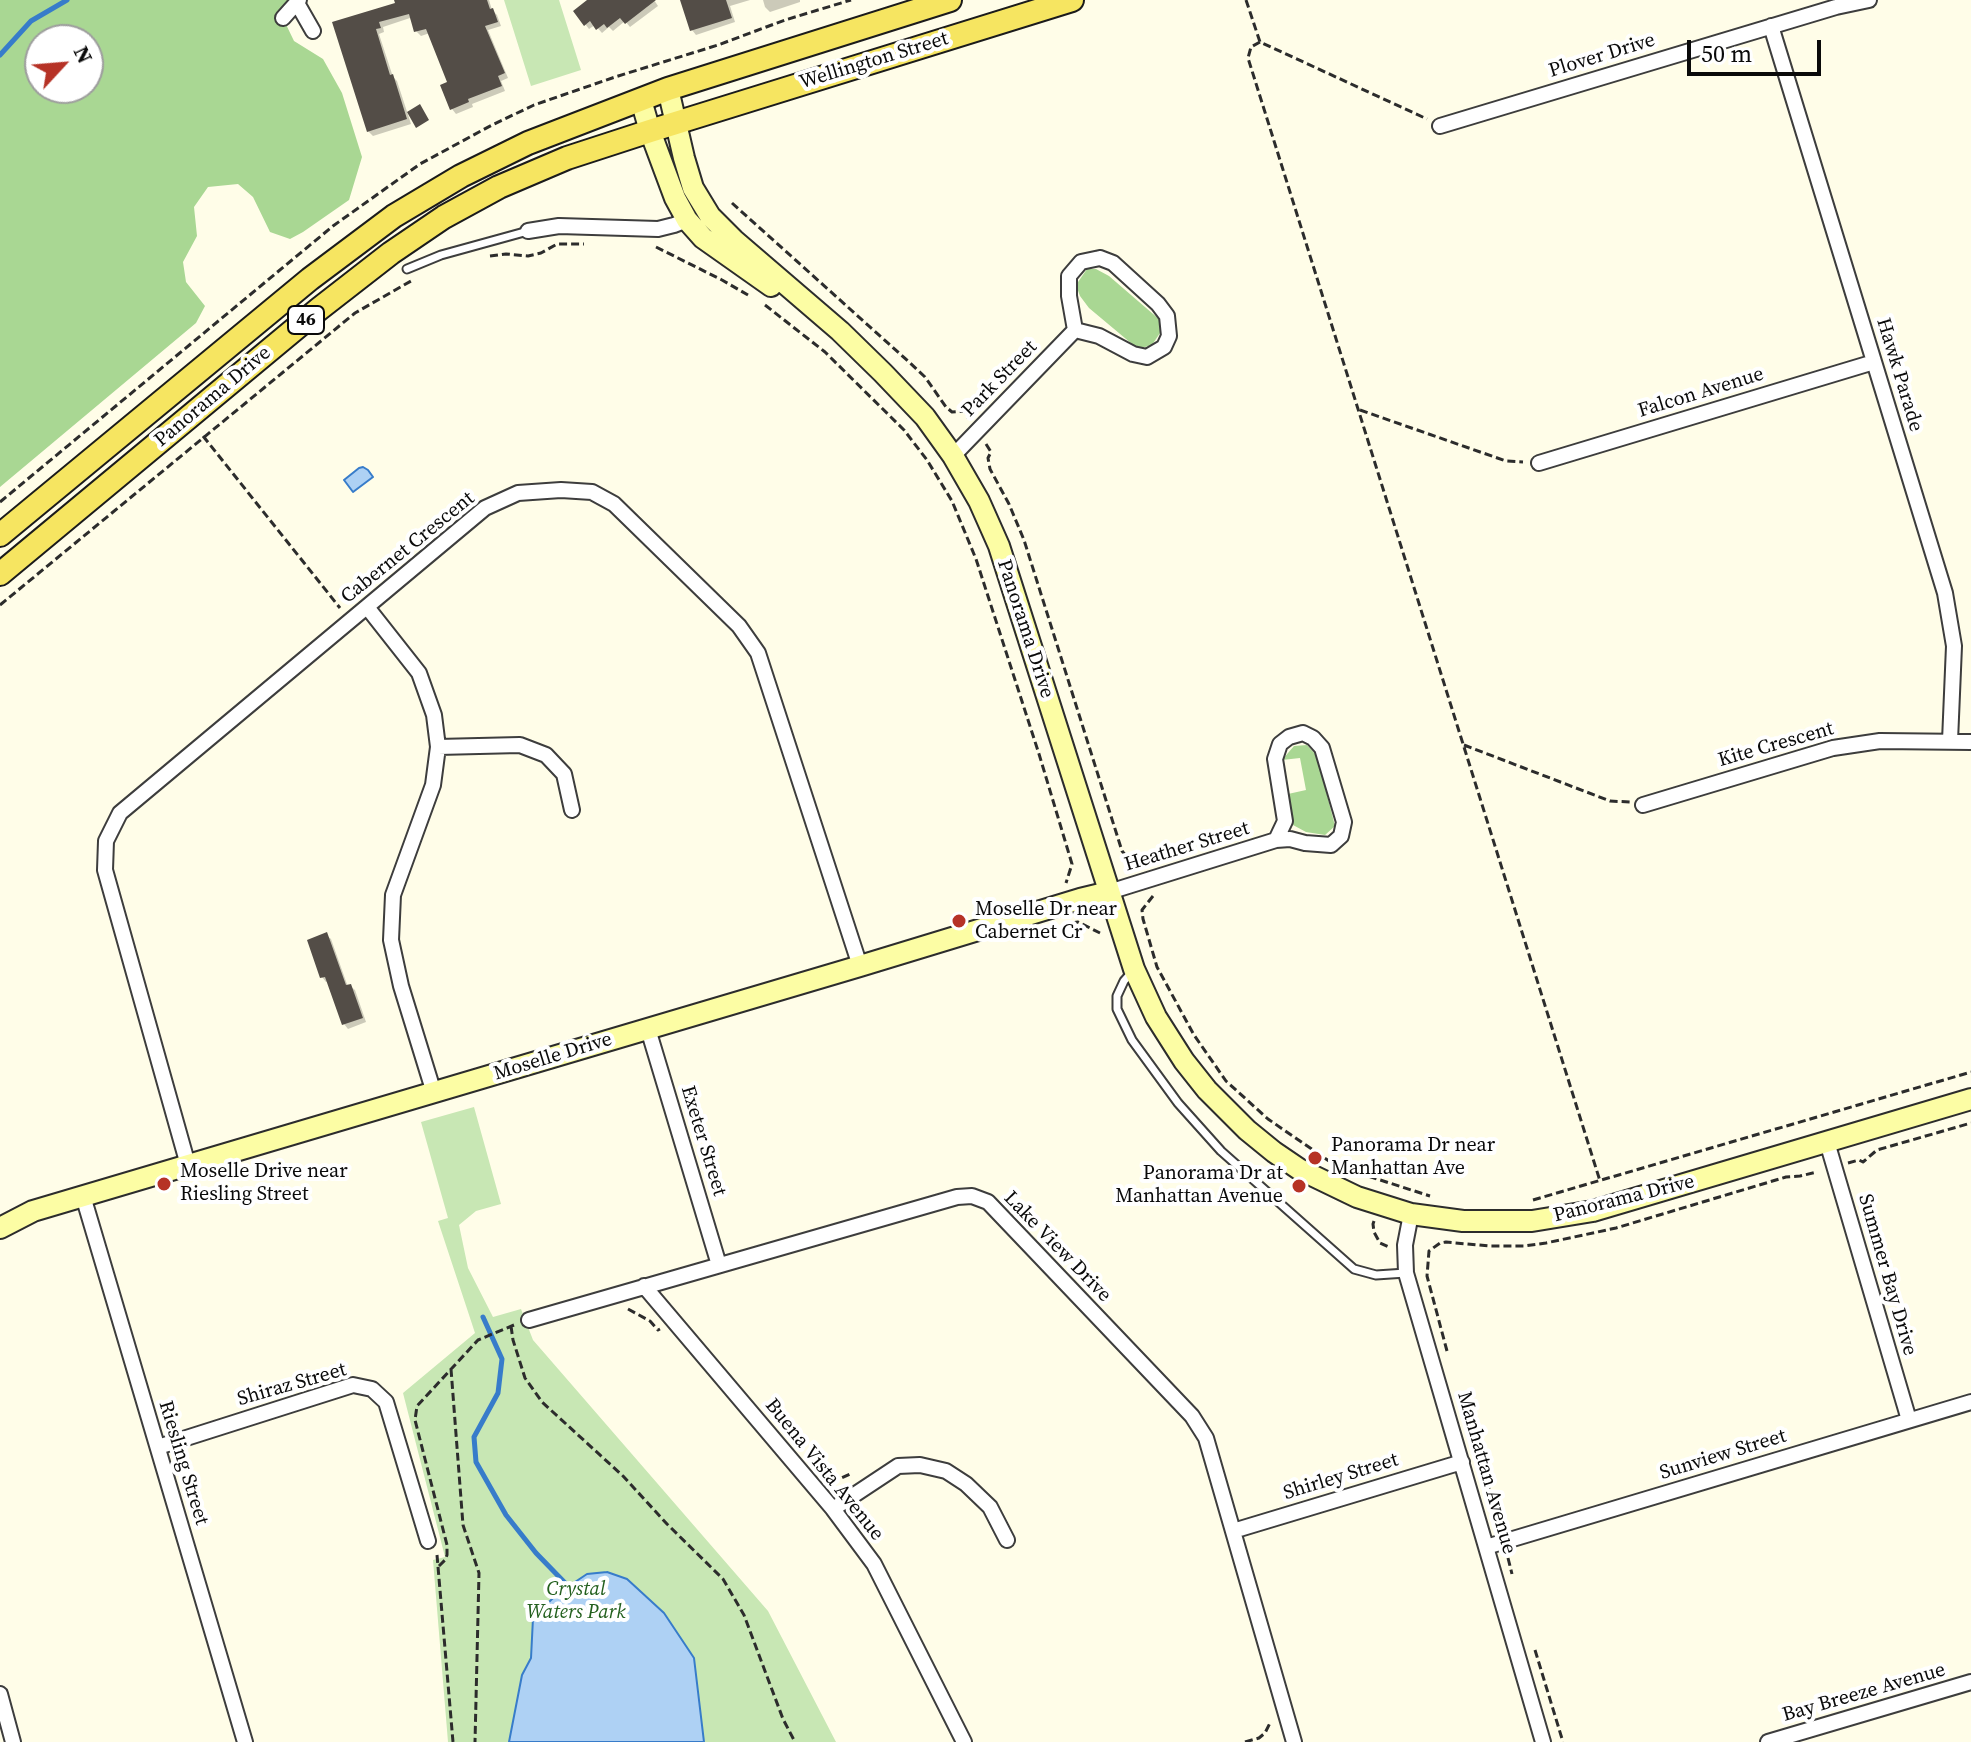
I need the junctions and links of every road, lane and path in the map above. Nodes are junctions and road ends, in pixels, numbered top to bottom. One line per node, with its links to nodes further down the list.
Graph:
1 (950, 0): 10 (main road, Wellington Street / 46)
2 (1072, 0): 12 (main road, Wellington Street / 46)
3 (1246, 0): 9 (path)
4 (1869, 0): 7 (street, Plover Drive)
5 (298, 2): 6 (street); 8 (street)
6 (283, 18)
7 (1771, 26): 13 (street, Plover Drive); 26 (street, Hawk Parade)
8 (313, 31)
9 (1260, 42): 13 (path); 27 (path)
10 (668, 89): 11 (main road, Panorama Drive / 46); 12 (street, Panorama Drive)
11 (641, 100): 14 (street, Panorama Drive); 32 (main road, Panorama Drive / 46)
12 (676, 123): 14 (main road, Panorama Drive / 46); 25 (street, Panorama Drive)
13 (1440, 126)
14 (650, 131): 15 (street, Panorama Drive); 28 (main road, Panorama Drive / 46)
15 (687, 220): 16 (street); 25 (street, Panorama Drive)
16 (528, 231): 20 (lane)
17 (584, 244): 19 (path)
18 (646, 246): 22 (path)
19 (482, 258)
20 (407, 269)
21 (416, 279): 29 (path)
22 (754, 299)
23 (765, 305): 44 (path)
24 (1075, 330): 24 (street); 30 (street, Park Street)
25 (840, 331): 30 (street, Panorama Drive)
26 (1874, 362): 31 (street, Falcon Avenue); 37 (street, Hawk Parade)
27 (1357, 409): 31 (path); 39 (path)
28 (188, 418): 29 (path); 33 (main road, Panorama Drive / 46)
29 (203, 437): 34 (path); 36 (path)
30 (953, 456): 45 (street, Panorama Drive)
31 (1539, 463)
32 (0, 535)
33 (0, 574)
34 (0, 605)
35 (367, 607): 36 (street, Cabernet Crescent); 40 (street); 46 (street, Cabernet Crescent)
36 (350, 621): 53 (street, Cabernet Crescent)
37 (1950, 741): 38 (street, Kite Crescent); 41 (street, Kite Crescent)
38 (1971, 742)
39 (1464, 745): 41 (path); 55 (path)
40 (438, 747): 42 (street); 49 (street)
41 (1643, 805)
42 (572, 810)
43 (1276, 840): 43 (street, Heather Street); 45 (street, Heather Street)
44 (1066, 883)
45 (1109, 892): 46 (street, Moselle Drive); 47 (street, Panorama Drive)
46 (860, 966): 48 (street, Moselle Drive)
47 (1134, 969): 57 (street, Panorama Drive); 60 (lane)
48 (648, 1029): 49 (street, Moselle Drive); 59 (street, Exeter Street)
49 (434, 1093): 53 (street, Moselle Drive)
50 (1971, 1099): 52 (street, Panorama Drive)
51 (1971, 1123): 54 (path)
52 (1827, 1142): 54 (street, Summer Bay Drive); 57 (street, Panorama Drive)
53 (188, 1165): 56 (street, Moselle Drive)
54 (1834, 1167): 65 (path); 69 (street, Summer Bay Drive)
55 (1600, 1181)
56 (83, 1196): 58 (street, Moselle Drive); 70 (street, Riesling Street)
57 (1411, 1214): 60 (street, Manhattan Avenue)
58 (0, 1228)
59 (719, 1265): 61 (street, Lake View Drive); 73 (street, Lake View Drive)
60 (1406, 1273): 71 (street, Manhattan Avenue)
61 (644, 1286): 62 (street, Lake View Drive); 72 (street, Buena Vista Avenue)
62 (529, 1320)
63 (511, 1326): 87 (path)
64 (499, 1331): 66 (path)
65 (1447, 1350)
66 (451, 1369): 85 (path); 86 (path)
67 (1459, 1394): 76 (path)
68 (1971, 1402): 69 (street, Sunview Street)
69 (1909, 1420): 76 (street, Sunview Street)
70 (158, 1447): 75 (street, Shiraz Street); 84 (street, Riesling Street)
71 (1462, 1462): 73 (street, Shirley Street); 77 (street, Manhattan Avenue)
72 (833, 1509): 74 (street); 88 (street, Buena Vista Avenue)
73 (1233, 1531): 82 (street, Lake View Drive)
74 (1007, 1540)
75 (428, 1541)
76 (1504, 1542): 77 (street, Sunview Street); 78 (path)
77 (1486, 1547): 91 (street, Manhattan Avenue)
78 (1512, 1573)
79 (1533, 1646): 92 (path)
80 (1971, 1682): 93 (street, Bay Breeze Avenue)
81 (0, 1694): 83 (street)
82 (1282, 1702): 89 (path); 90 (street, Lake View Drive)
83 (13, 1742)
84 (245, 1742)
85 (453, 1742)
86 (475, 1742)
87 (795, 1742)
88 (964, 1742)
89 (1245, 1742)
90 (1294, 1742)
91 (1543, 1742)
92 (1563, 1742)
93 (1768, 1742)

